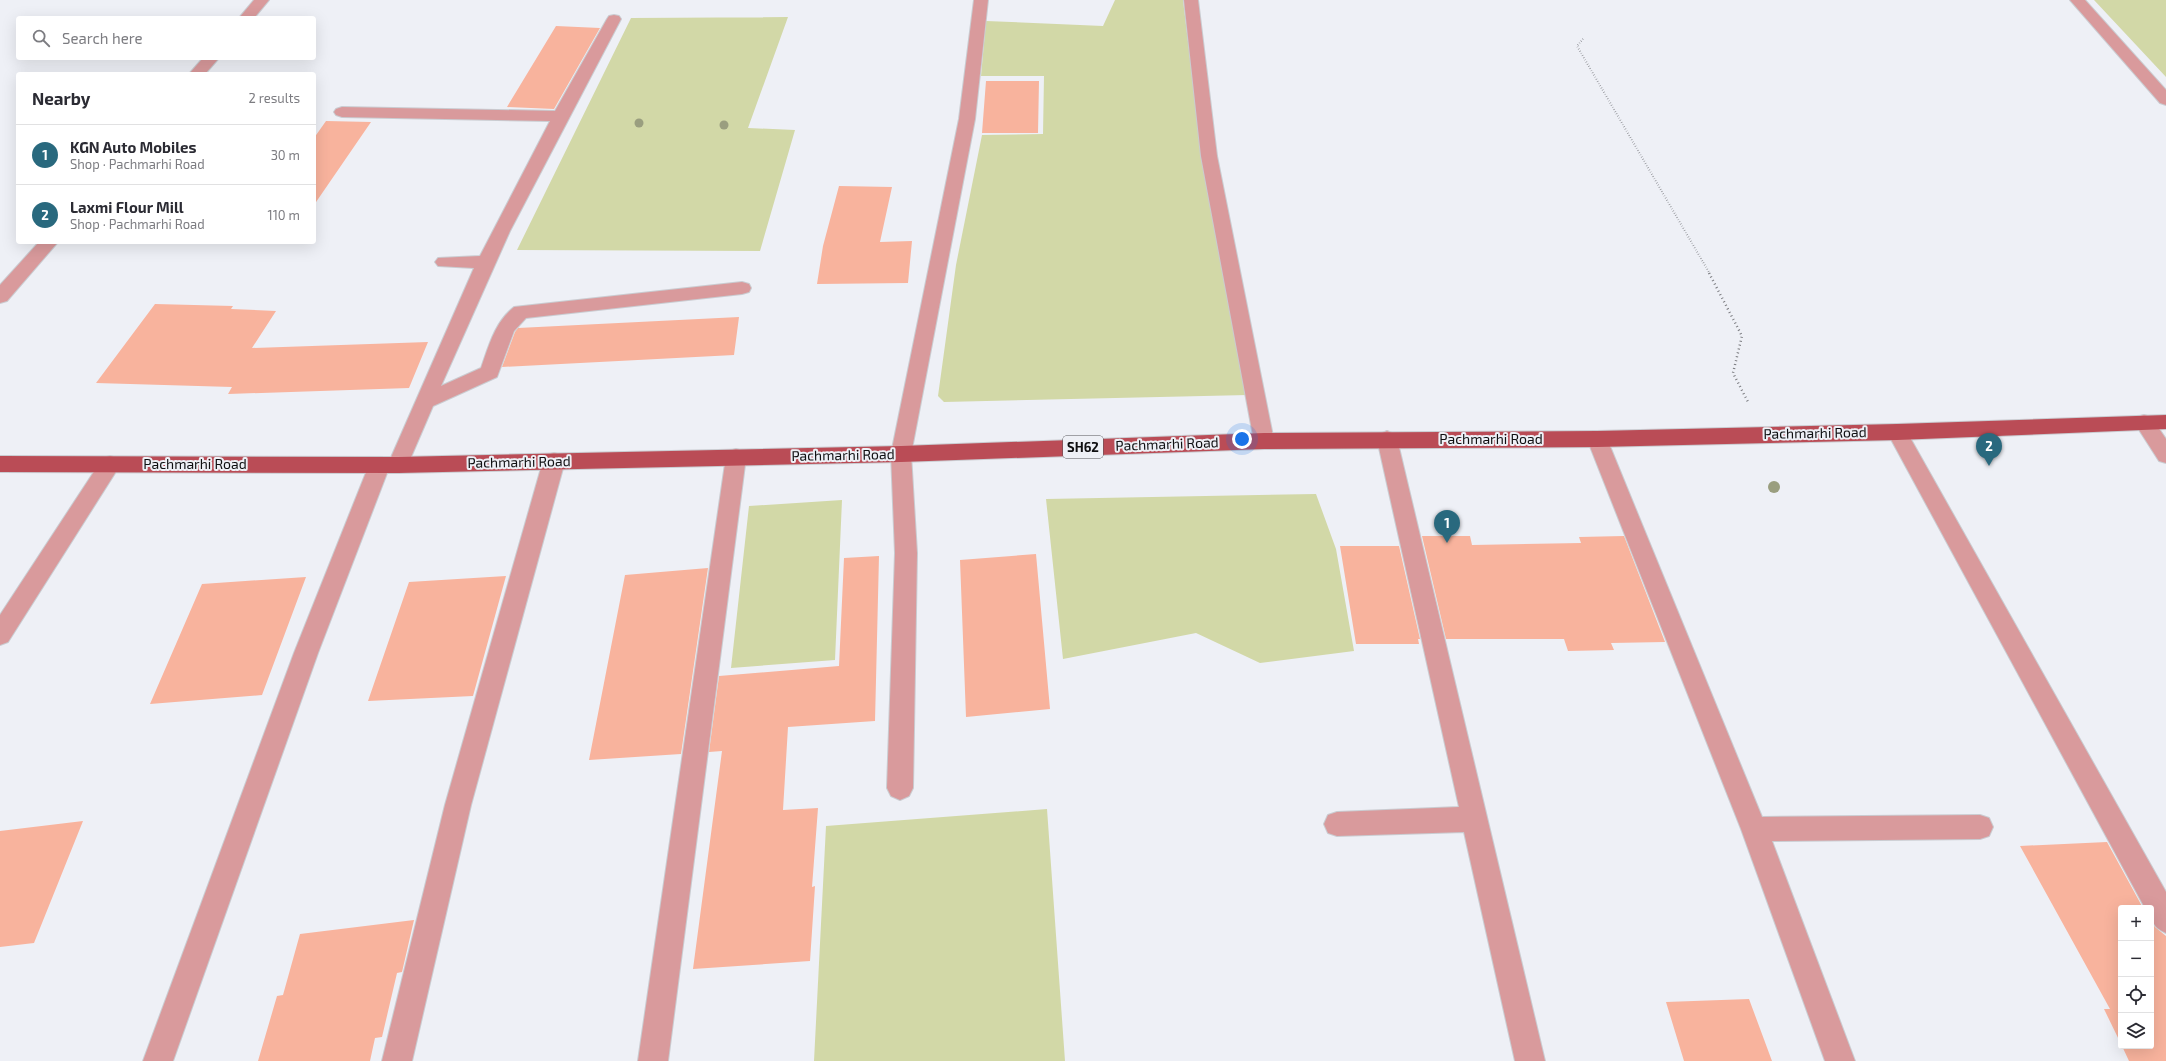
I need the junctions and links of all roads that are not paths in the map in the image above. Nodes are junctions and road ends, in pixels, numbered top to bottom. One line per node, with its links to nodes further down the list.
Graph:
1 (262, 0): 5 (street)
2 (981, 0): 24 (street)
3 (1191, 0): 23 (street)
4 (2077, 0): 9 (street)
5 (248, 16)
6 (614, 19): 11 (street)
7 (209, 60): 8 (street)
8 (199, 72)
9 (2166, 100)
10 (342, 112): 11 (street)
11 (561, 116): 14 (street)
12 (47, 244): 16 (street)
13 (444, 262): 14 (street)
14 (486, 262): 17 (street)
15 (742, 288): 17 (street)
16 (0, 297)
17 (425, 401): 30 (street)
18 (2144, 422): 19 (main road, Pachmarhi Road / SH62); 20 (main road, Pachmarhi Road / SH62); 25 (street)
19 (2166, 422)
20 (1897, 432): 21 (main road, Pachmarhi Road / SH62); 37 (street)
21 (1597, 438): 22 (main road, Pachmarhi Road / SH62); 36 (street)
22 (1387, 439): 23 (main road, Pachmarhi Road / SH62); 33 (street)
23 (1264, 441): 24 (main road, Pachmarhi Road / SH62)
24 (901, 454): 26 (main road, Pachmarhi Road / SH62); 32 (street)
25 (2166, 455)
26 (736, 457): 27 (main road, Pachmarhi Road / SH62); 40 (street)
27 (554, 461): 30 (main road, Pachmarhi Road / SH62); 39 (street)
28 (0, 464): 29 (main road, Pachmarhi Road / SH62)
29 (110, 464): 30 (main road, Pachmarhi Road / SH62); 31 (street)
30 (389, 465): 38 (street)
31 (0, 635)
32 (900, 788)
33 (1475, 819): 34 (street); 41 (street)
34 (1337, 824)
35 (1980, 827): 36 (street)
36 (1754, 829): 42 (street)
37 (2166, 919)
38 (158, 1061)
39 (397, 1061)
40 (653, 1061)
41 (1530, 1061)
42 (1840, 1061)

